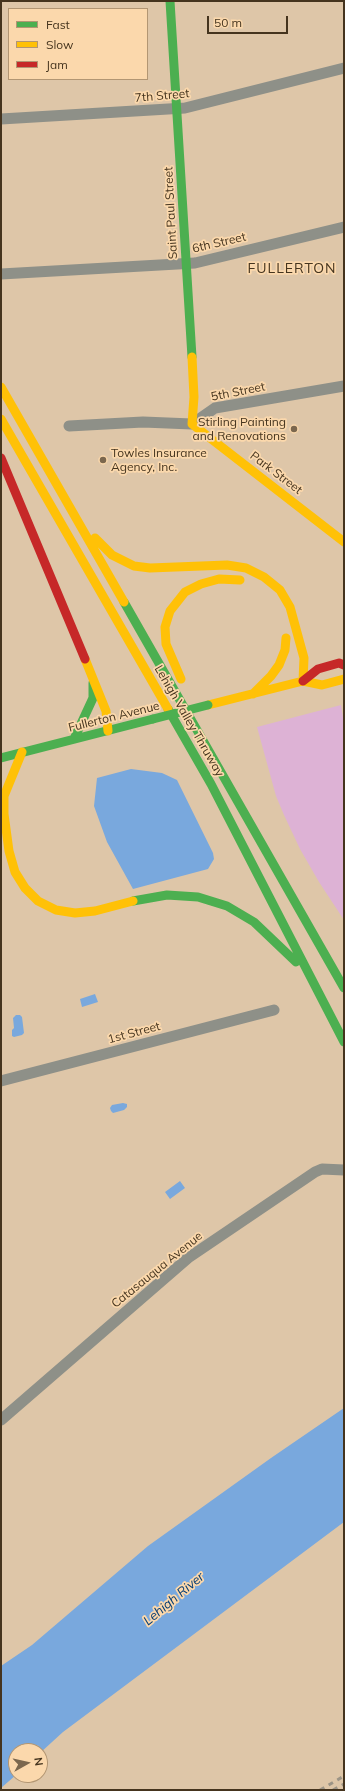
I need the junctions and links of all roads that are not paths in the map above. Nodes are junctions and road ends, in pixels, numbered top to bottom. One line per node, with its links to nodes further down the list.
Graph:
1 (170, 1): 3 (main road, Saint Paul Street)
2 (344, 68): 3 (street, 7th Street)
3 (177, 109): 4 (street, 7th Street); 6 (main road, Saint Paul Street)
4 (1, 119)
5 (344, 227): 6 (street, 6th Street)
6 (186, 264): 7 (street, 6th Street); 11 (main road, Saint Paul Street)
7 (1, 274)
8 (344, 386): 11 (street, 5th Street)
9 (3, 389): 22 (main road); 31 (main road, Lehigh Valley Thruway)
10 (1, 419): 33 (main road, Lehigh Valley Thruway)
11 (192, 424): 12 (street); 14 (main road, Park Street)
12 (69, 426)
13 (1, 458): 23 (main road)
14 (344, 542)
15 (250, 583): 24 (main road)
16 (283, 628): 17 (main road)
17 (286, 638): 18 (main road); 25 (main road)
18 (291, 658)
19 (344, 665): 22 (main road, Fullerton Avenue)
20 (295, 668): 22 (main road)
21 (344, 679): 22 (main road, Fullerton Avenue)
22 (303, 681): 25 (main road, Fullerton Avenue)
23 (93, 683): 27 (main road); 28 (main road)
24 (185, 687)
25 (253, 694): 27 (main road, Fullerton Avenue, bridge)
26 (192, 702): 31 (main road)
27 (108, 730): 28 (main road, Fullerton Avenue)
28 (74, 739): 29 (main road, Fullerton Avenue)
29 (22, 752): 30 (main road, Fullerton Avenue); 32 (main road)
30 (1, 758)
31 (231, 788): 34 (main road, Lehigh Valley Thruway)
32 (2, 809): 33 (main road)
33 (310, 976): 36 (main road, Lehigh Valley Thruway)
34 (344, 988)
35 (274, 1010): 37 (street, 1st Street)
36 (344, 1042)
37 (1, 1081)
38 (344, 1170): 39 (street, Catasauqua Avenue)
39 (1, 1420)

